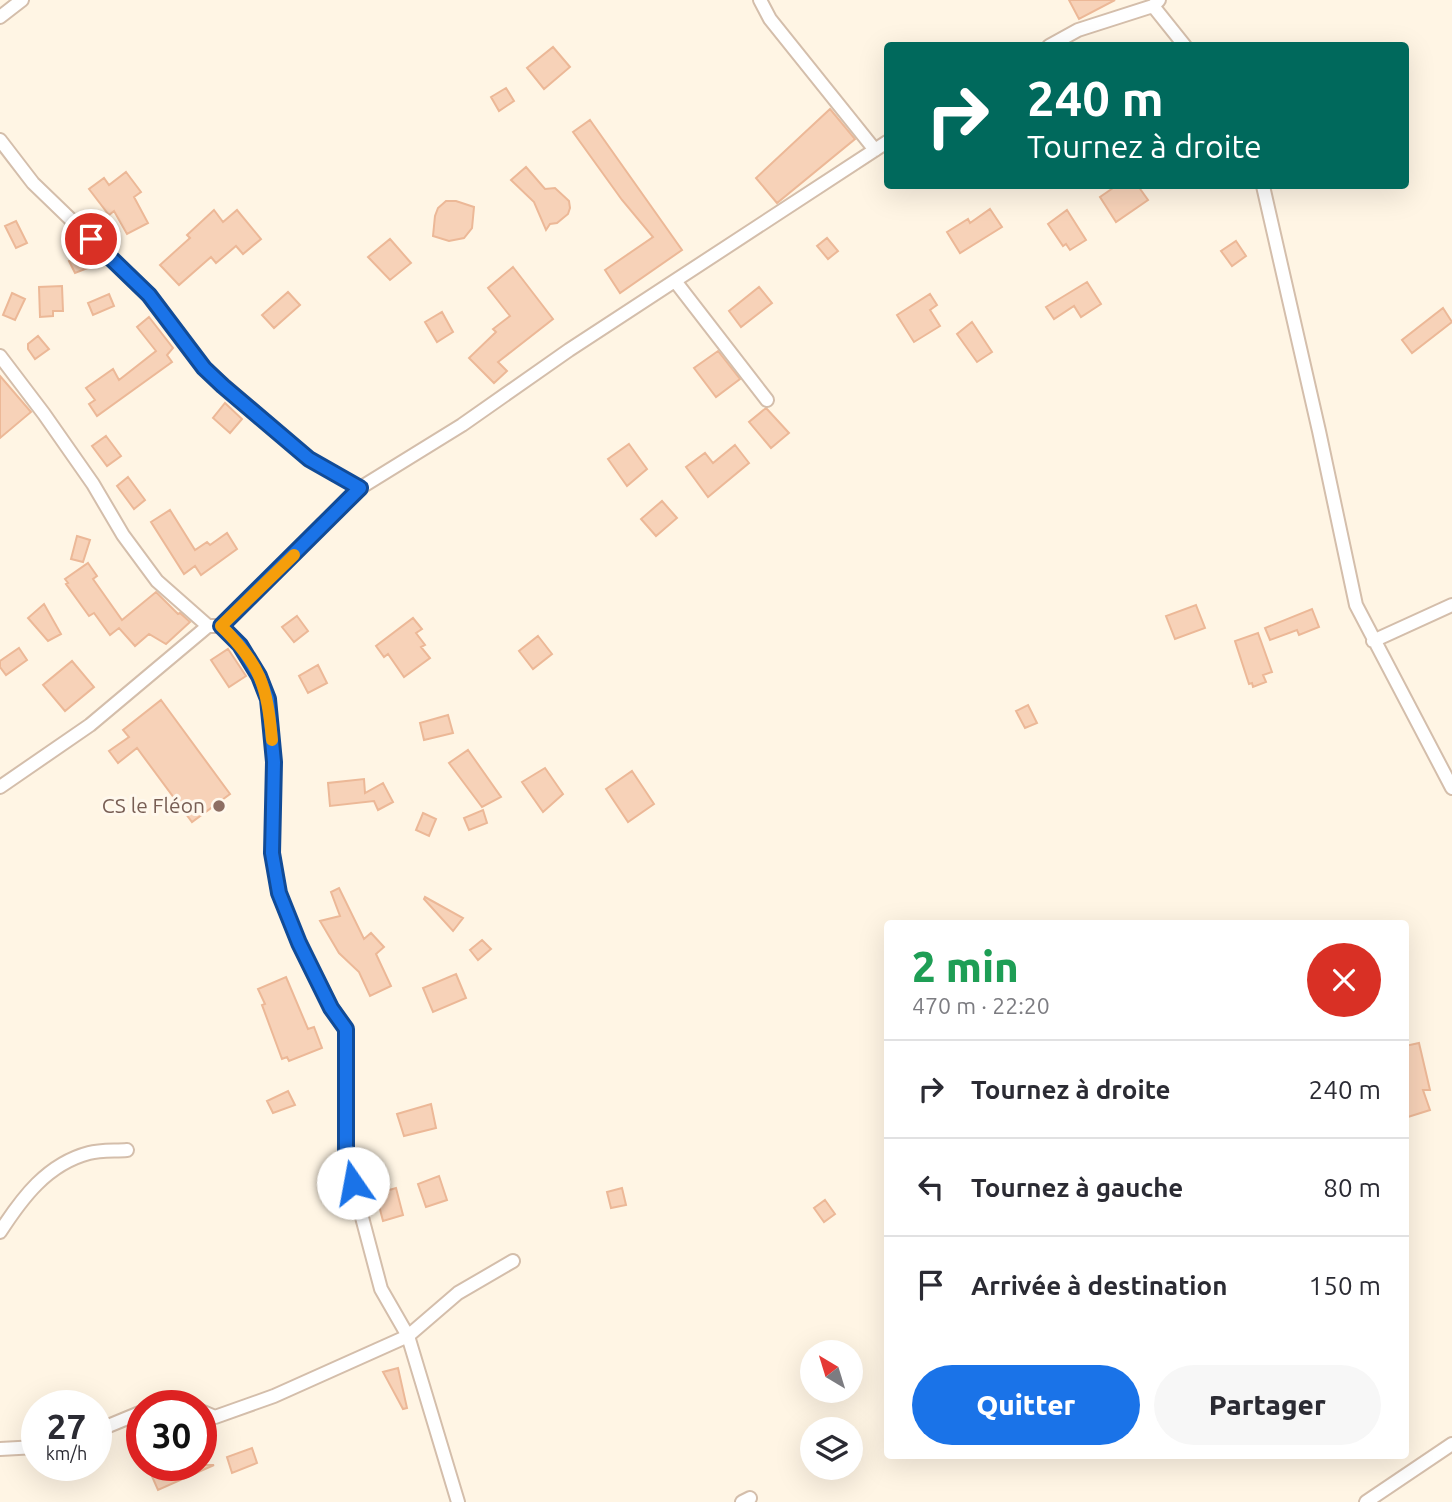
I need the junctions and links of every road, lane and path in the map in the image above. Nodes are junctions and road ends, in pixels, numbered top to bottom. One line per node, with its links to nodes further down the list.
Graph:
1 (22, 0): 4 (street)
2 (760, 0): 9 (street)
3 (1156, 3): 5 (street); 6 (street)
4 (0, 17)
5 (1056, 42)
6 (1182, 42)
7 (0, 140): 14 (street)
8 (884, 144): 9 (street)
9 (874, 150): 11 (street)
10 (1264, 189): 17 (street)
11 (675, 281): 13 (street); 14 (street)
12 (0, 356): 16 (street)
13 (767, 400)
14 (360, 488): 16 (street)
15 (1452, 605): 17 (street)
16 (215, 626): 18 (street); 23 (street)
17 (1373, 641): 19 (street)
18 (0, 788)
19 (1452, 788)
20 (127, 1150): 21 (street)
21 (0, 1232)
22 (513, 1261): 23 (street)
23 (408, 1336): 24 (street); 28 (street)
24 (217, 1416)
25 (1452, 1444): 29 (street)
26 (21, 1448): 27 (street)
27 (0, 1449)
28 (458, 1502)
29 (1366, 1502)

